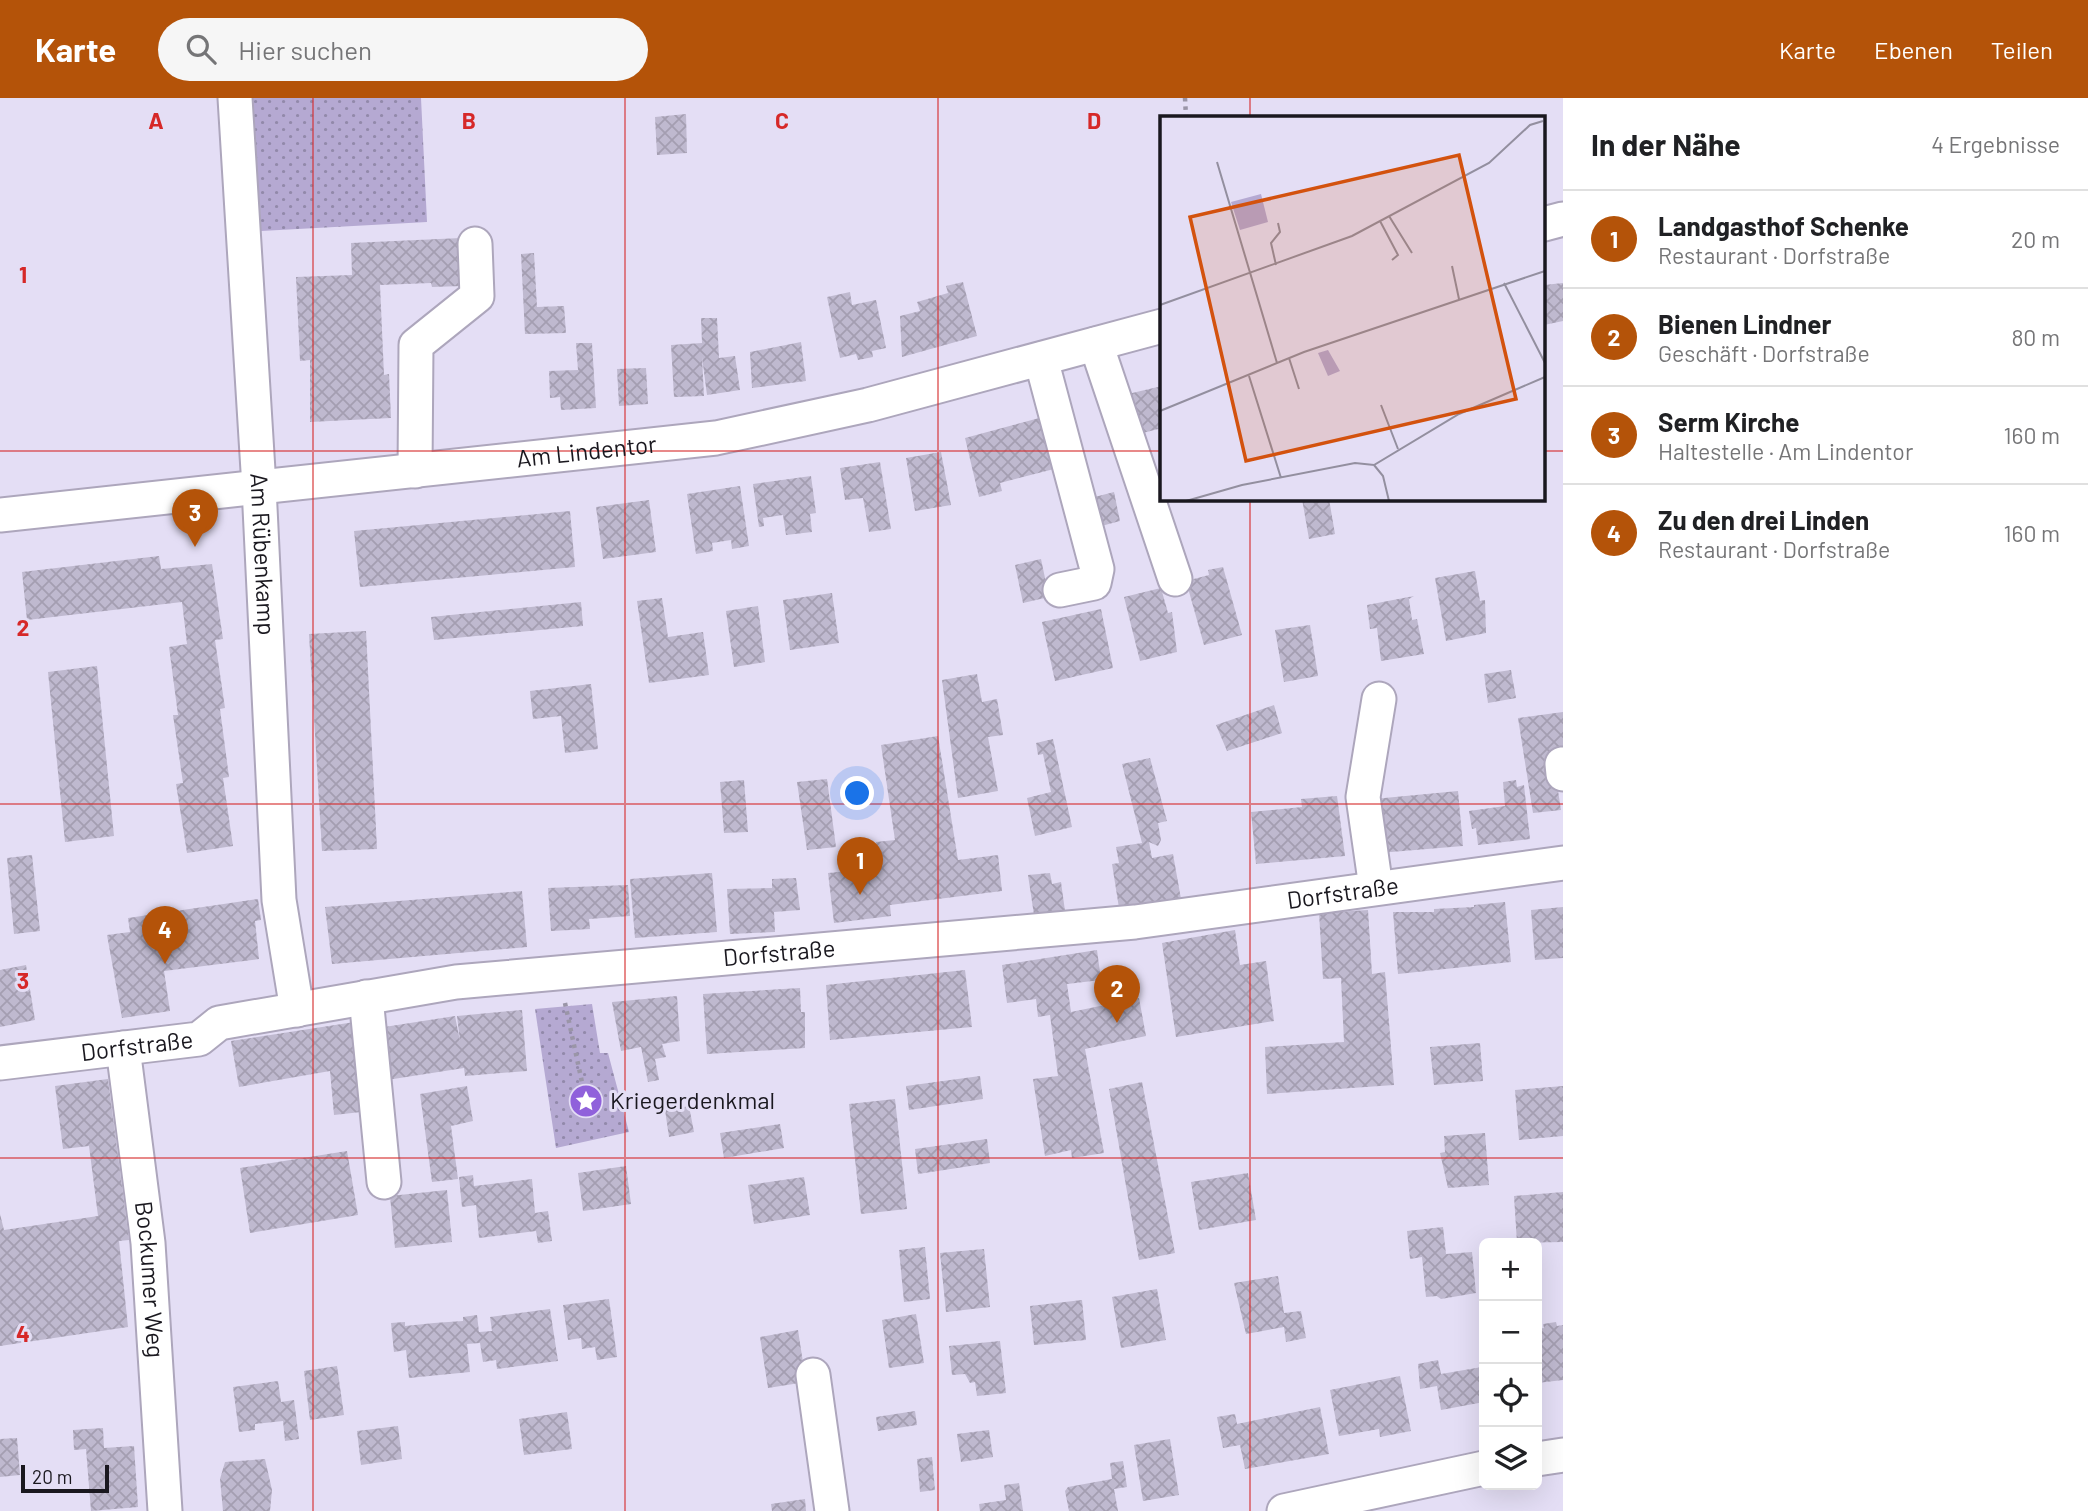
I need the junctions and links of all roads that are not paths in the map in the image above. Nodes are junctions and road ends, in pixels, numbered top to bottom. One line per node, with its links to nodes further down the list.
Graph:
1 (235, 98): 9 (street, Am Rübenkamp)
2 (1563, 219): 3 (street)
3 (1546, 223)
4 (475, 244): 8 (street)
5 (1160, 327): 6 (street, Am Lindentor)
6 (1097, 344): 7 (street, Am Lindentor); 11 (street)
7 (1041, 359): 8 (street, Am Lindentor); 12 (street)
8 (415, 471): 9 (street, Am Lindentor)
9 (259, 487): 10 (street, Am Lindentor); 17 (street, Am Rübenkamp)
10 (0, 515)
11 (1175, 579)
12 (1060, 590)
13 (1379, 699): 15 (street)
14 (1563, 863): 15 (street, Dorfstraße)
15 (1376, 888): 16 (street, Dorfstraße)
16 (366, 997): 17 (street, Dorfstraße); 20 (street)
17 (297, 1010): 18 (street, Dorfstraße)
18 (123, 1048): 19 (street, Dorfstraße); 25 (street, Bockumer Weg)
19 (0, 1063)
20 (384, 1182)
21 (813, 1376): 26 (street)
22 (1563, 1455): 23 (street)
23 (1542, 1458)
24 (1479, 1469): 27 (street)
25 (165, 1511)
26 (832, 1511)
27 (1284, 1511)

